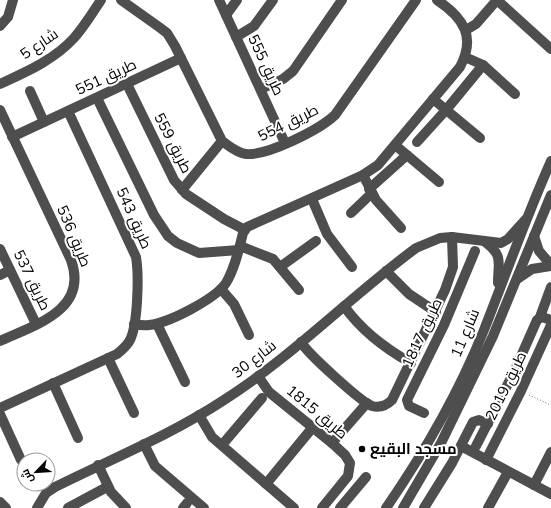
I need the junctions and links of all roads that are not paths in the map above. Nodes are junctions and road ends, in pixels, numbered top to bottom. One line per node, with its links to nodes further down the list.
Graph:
1 (13, 0): 12 (street)
2 (101, 0): 19 (street, شارع 5)
3 (121, 0): 17 (street)
4 (219, 0): 11 (street, طريق 555)
5 (237, 0): 11 (street)
6 (273, 0): 14 (street)
7 (342, 0): 21 (street)
8 (416, 0): 34 (street, طريق 554)
9 (437, 0): 13 (street)
10 (497, 0): 13 (street); 15 (street)
11 (226, 15): 14 (street, طريق 555)
12 (0, 26)
13 (466, 30): 16 (street)
14 (236, 37): 21 (street, طريق 555)
15 (551, 49)
16 (465, 57): 18 (street); 25 (street)
17 (180, 58): 20 (street, طريق 551); 32 (street)
18 (483, 65): 23 (street); 27 (street)
19 (0, 84)
20 (127, 84): 24 (street, طريق 551); 40 (street, طريق 559)
21 (261, 89): 34 (street, طريق 555)
22 (30, 91): 29 (street)
23 (515, 94)
24 (97, 98): 28 (street, طريق 551); 52 (street)
25 (433, 99): 27 (street); 35 (street)
26 (0, 110): 30 (street, طريق 536)
27 (446, 110): 31 (street); 33 (street)
28 (68, 112): 29 (street, طريق 551); 72 (street, طريق 543)
29 (44, 122): 30 (street, طريق 551)
30 (12, 137): 71 (street, طريق 536)
31 (480, 138)
32 (222, 141): 34 (street, طريق 554); 40 (street)
33 (417, 142)
34 (285, 143)
35 (395, 145): 36 (street); 38 (street)
36 (407, 155): 39 (street); 41 (street)
37 (551, 161): 45 (street, شارع 11)
38 (363, 175): 41 (street); 43 (street)
39 (439, 182)
40 (182, 190): 47 (street, طريق 559)
41 (371, 191): 44 (street); 46 (street)
42 (551, 195): 48 (street, شارع 11)
43 (312, 198): 47 (street); 57 (street)
44 (351, 213)
45 (526, 219): 51 (street, شارع 30); 66 (street, شارع 11)
46 (401, 228)
47 (245, 230): 52 (street)
48 (534, 236): 55 (street); 61 (street, شارع 11)
49 (452, 237): 51 (street, شارع 30); 59 (street, شارع 30); 65 (street, طريق 1817)
50 (316, 241): 56 (street)
51 (484, 241): 66 (street)
52 (239, 248): 56 (street); 63 (street)
53 (0, 249): 58 (street, طريق 537)
54 (475, 251): 67 (street, طريق 1817)
55 (551, 266): 61 (street)
56 (280, 267): 64 (street)
57 (352, 267)
58 (10, 270): 60 (street); 71 (street, طريق 537)
59 (386, 272): 68 (street, شارع 30); 69 (street, طريق 1817)
60 (0, 275)
61 (518, 279): 120 (street, شارع 11)
62 (551, 287): 70 (street)
63 (221, 289): 73 (street); 74 (street)
64 (299, 290)
65 (445, 290): 67 (street, طريق 1817); 69 (street, طريق 1817)
66 (499, 290): 119 (street, شارع 11)
67 (457, 294): 83 (street, طريق 1817)
68 (344, 306): 76 (street, شارع 30); 78 (street, طريق 1817)
69 (436, 312): 78 (street, طريق 1817)
70 (547, 320): 91 (street); 101 (street, طريق 2019)
71 (36, 324): 75 (street, طريق 536)
72 (134, 324): 73 (street); 77 (street, طريق 543)
73 (157, 324): 81 (street)
74 (249, 335)
75 (0, 341)
76 (301, 342): 79 (street, شارع 30); 85 (street)
77 (108, 358): 82 (street, طريق 543); 87 (street)
78 (411, 363): 80 (street, طريق 1817)
79 (258, 376): 90 (street, شارع 30); 92 (street, طريق 1815)
80 (403, 379): 83 (street, طريق 1817); 85 (street, طريق 1817)
81 (184, 382)
82 (53, 383): 86 (street, طريق 543); 93 (street)
83 (414, 385): 88 (street, طريق 1817)
84 (262, 398): 96 (street)
85 (366, 403): 94 (street)
86 (0, 408)
87 (134, 413)
88 (424, 413)
89 (0, 414): 99 (street)
90 (199, 415): 95 (street, شارع 30); 96 (street)
91 (488, 424): 97 (street); 98 (street)
92 (312, 427): 94 (street, طريق 1815); 105 (street)
93 (78, 438)
94 (332, 443): 108 (street, طريق 1815)
95 (144, 444): 102 (street, شارع 30); 112 (street)
96 (222, 445): 105 (street)
97 (461, 446): 101 (street); 121 (street)
98 (476, 446)
99 (17, 452)
100 (551, 452): 106 (street)
101 (486, 460): 103 (street)
102 (98, 465): 107 (street); 114 (street, شارع 30)
103 (508, 472): 106 (street); 122 (street)
104 (366, 477): 111 (street)
105 (266, 484): 117 (street)
106 (534, 485): 109 (street)
107 (107, 487): 115 (street); 116 (street)
108 (334, 493): 111 (street); 118 (street, طريق 1815)
109 (551, 494)
110 (0, 502): 113 (street)
111 (342, 505)
112 (200, 507)
113 (6, 508)
114 (37, 508)
115 (70, 508)
116 (126, 508)
117 (294, 508)
118 (322, 508)
119 (386, 508)
120 (403, 508)
121 (424, 508)
122 (488, 508)

